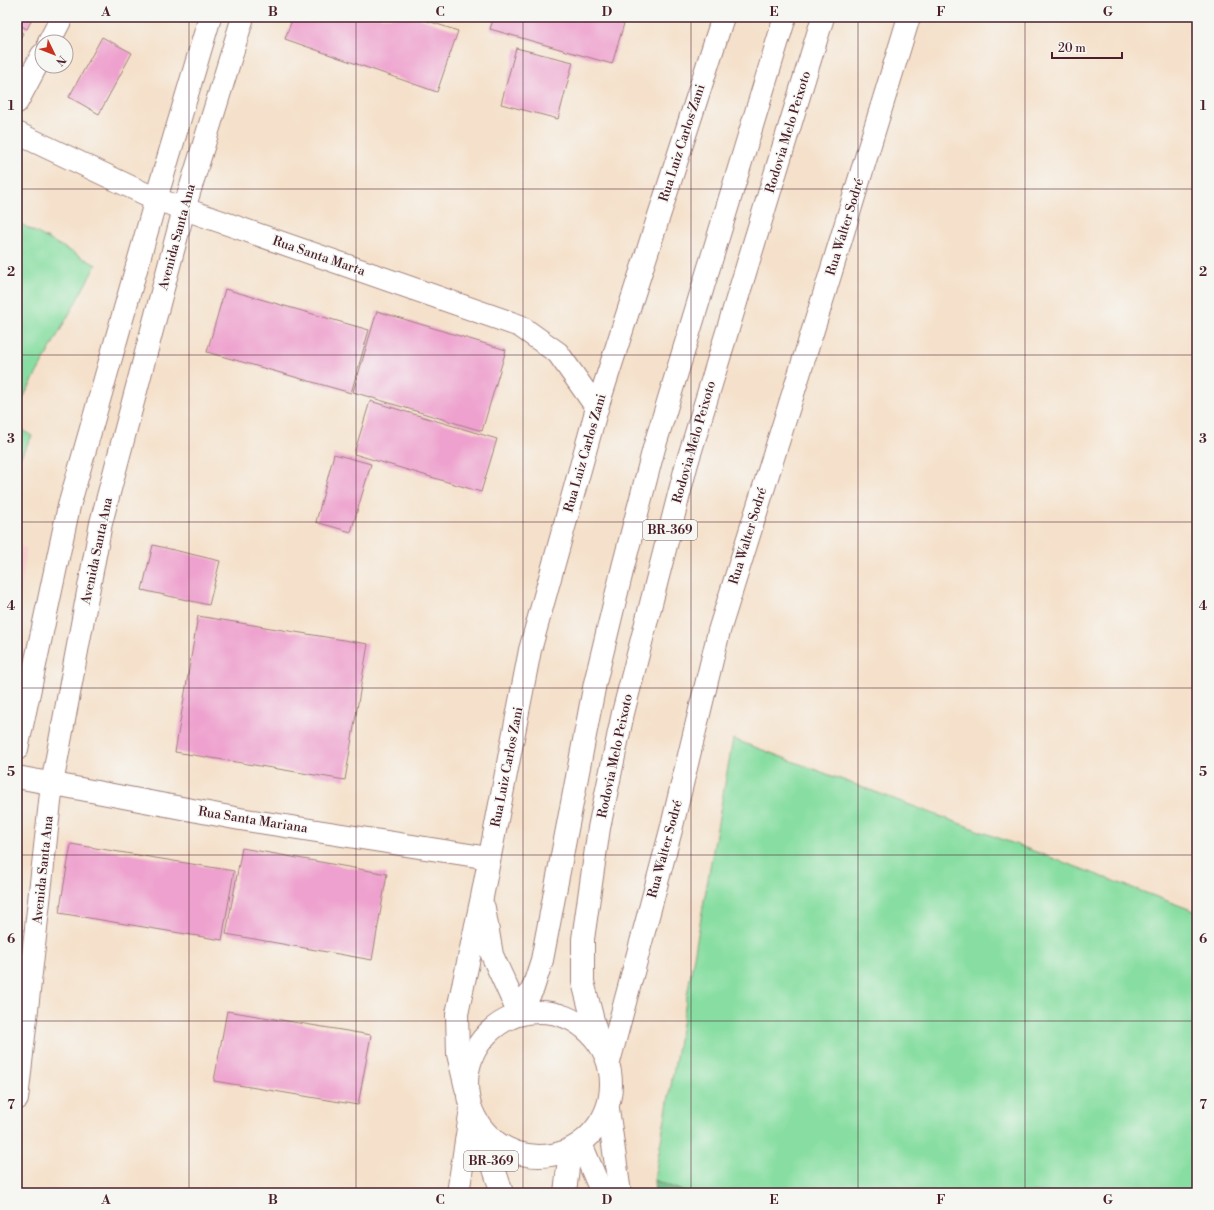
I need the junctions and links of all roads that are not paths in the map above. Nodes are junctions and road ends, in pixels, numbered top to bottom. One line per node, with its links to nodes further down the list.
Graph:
1 (62, 17): 8 (street)
2 (210, 17): 12 (street)
3 (243, 17): 13 (street, Avenida Santa Ana)
4 (723, 17): 14 (street, Rua Luiz Carlos Zani)
5 (785, 17): 20 (street, BR-369)
6 (823, 17): 21 (street, Rodovia Melo Peixoto / BR-369)
7 (908, 17): 22 (street, Rua Walter Sodré)
8 (53, 34)
9 (34, 70): 10 (street)
10 (17, 102)
11 (17, 133): 12 (street, Rua Santa Marta)
12 (156, 198): 13 (street, Rua Santa Marta); 15 (street)
13 (184, 209): 14 (street, Rua Santa Marta); 17 (street, Avenida Santa Ana)
14 (597, 408): 18 (street, Rua Luiz Carlos Zani)
15 (17, 749)
16 (17, 777): 17 (street, Rua Santa Mariana)
17 (52, 784): 18 (street, Rua Santa Mariana); 23 (street, Avenida Santa Ana)
18 (489, 858): 19 (street, Rua Luiz Carlos Zani)
19 (482, 897): 20 (street, Rua Luiz Carlos Zani); 24 (street, Rua Luiz Carlos Zani)
20 (519, 1014): 21 (street); 24 (street)
21 (598, 1040): 22 (street)
22 (609, 1062): 25 (street)
23 (17, 1099)
24 (469, 1099): 26 (street); 28 (street, Rua Luiz Carlos Zani)
25 (608, 1109): 27 (street); 32 (street)
26 (481, 1128): 27 (street); 29 (street, BR-369)
27 (576, 1147): 30 (street); 31 (street)
28 (458, 1193)
29 (502, 1193)
30 (565, 1193)
31 (602, 1193)
32 (620, 1193)

